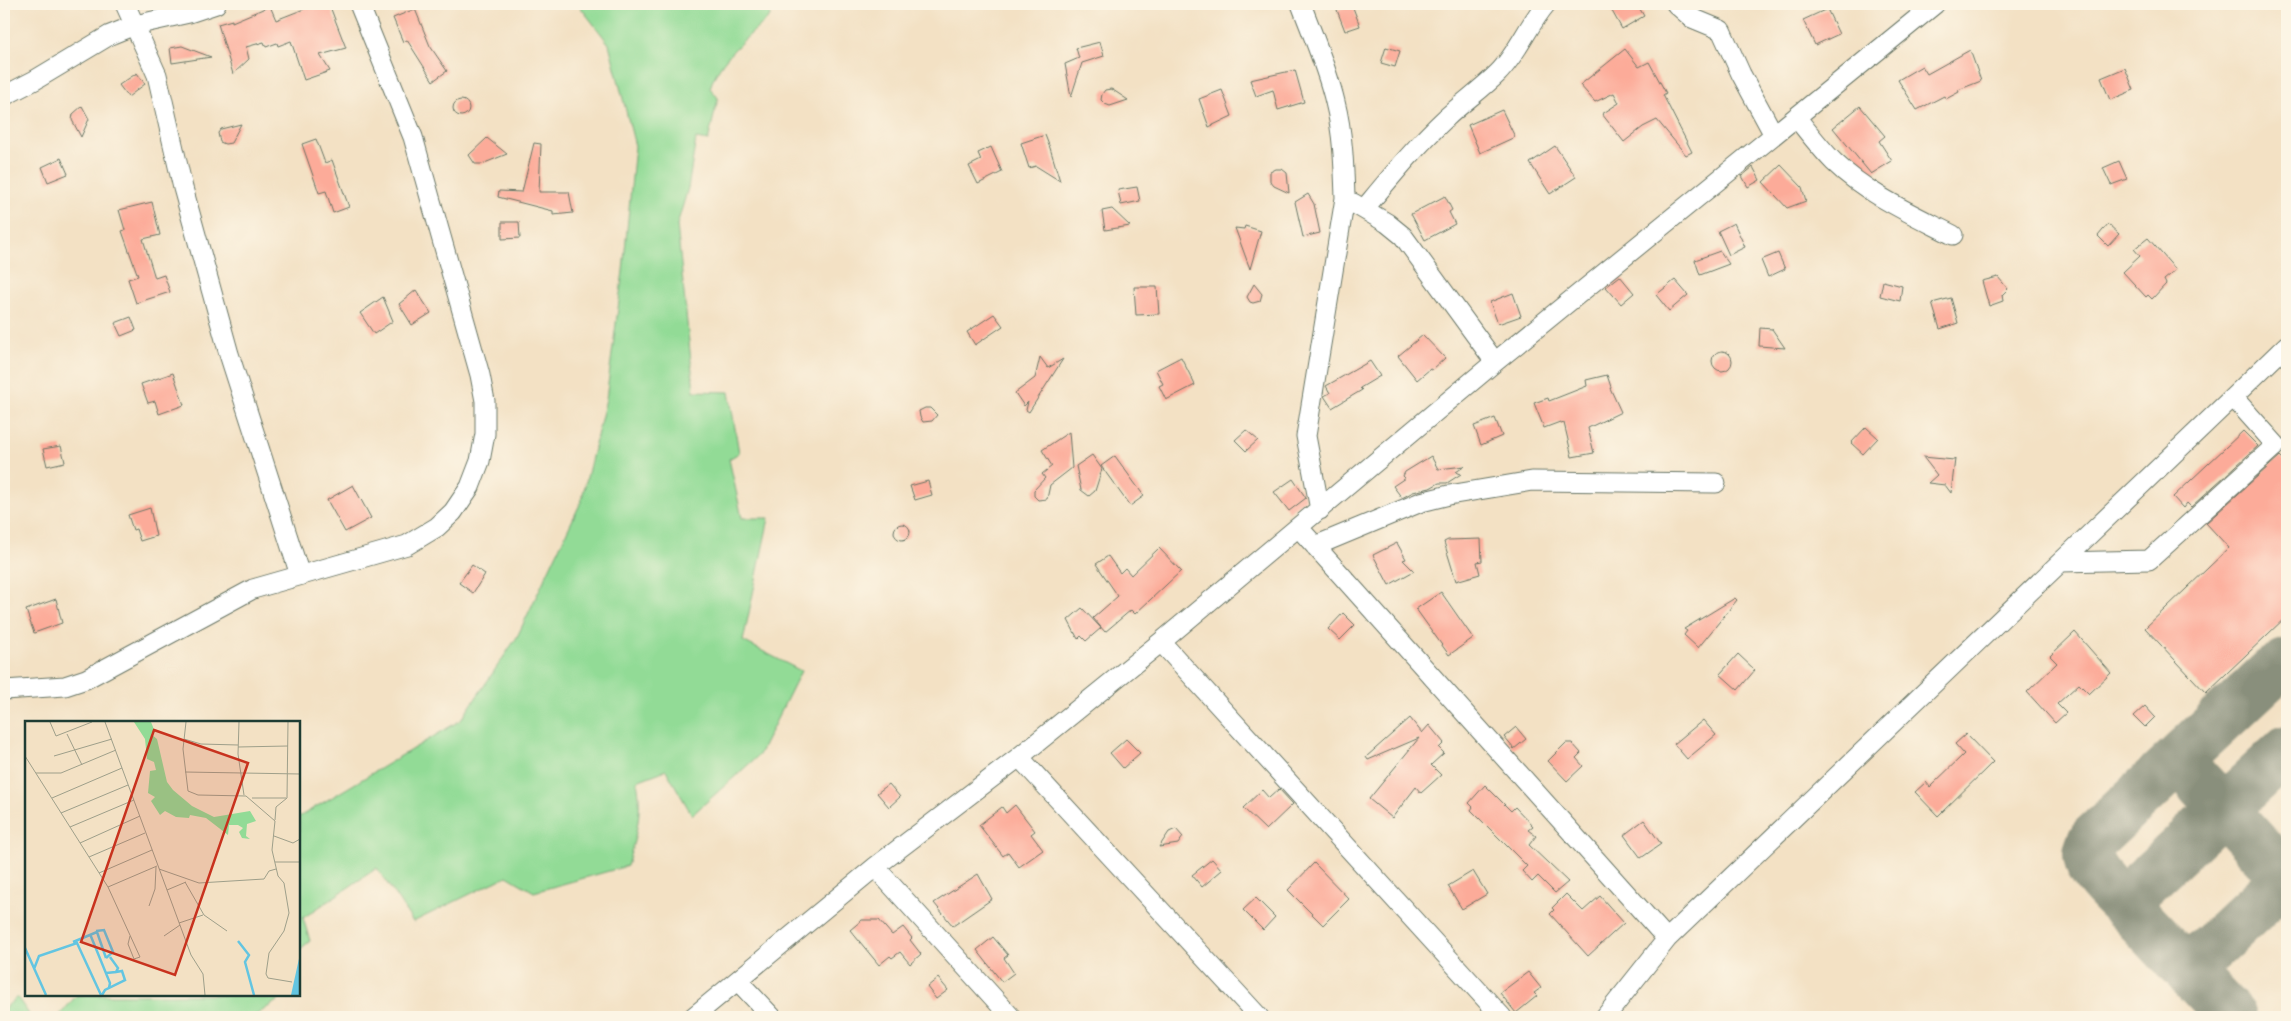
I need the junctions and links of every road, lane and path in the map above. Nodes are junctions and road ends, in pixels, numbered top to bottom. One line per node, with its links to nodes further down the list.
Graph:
1 (125, 4): 8 (street)
2 (216, 4): 8 (street)
3 (359, 4): 23 (street)
4 (1301, 4): 12 (street)
5 (1546, 4): 13 (street)
6 (1676, 4): 11 (street)
7 (1935, 4): 10 (street)
8 (135, 25): 9 (street); 23 (street)
9 (4, 96)
10 (1796, 117): 11 (street); 14 (street)
11 (1774, 135): 16 (street)
12 (1345, 198): 13 (street); 19 (street)
13 (1364, 209): 16 (street)
14 (1953, 235)
15 (2287, 345): 17 (street)
16 (1495, 362): 19 (street)
17 (2233, 397): 22 (street); 22 (street)
18 (1716, 483): 21 (street)
19 (1320, 510): 20 (street)
20 (1299, 528): 21 (street); 24 (street)
21 (1315, 546): 28 (street)
22 (2061, 562): 28 (street)
23 (300, 575): 25 (street)
24 (1161, 642): 26 (street); 34 (street)
25 (4, 690)
26 (1019, 757): 27 (street); 33 (street)
27 (875, 867): 29 (street); 32 (street)
28 (1667, 939): 35 (street)
29 (738, 981): 30 (street); 31 (street)
30 (693, 1017)
31 (772, 1017)
32 (1011, 1017)
33 (1259, 1017)
34 (1502, 1017)
35 (1605, 1017)

